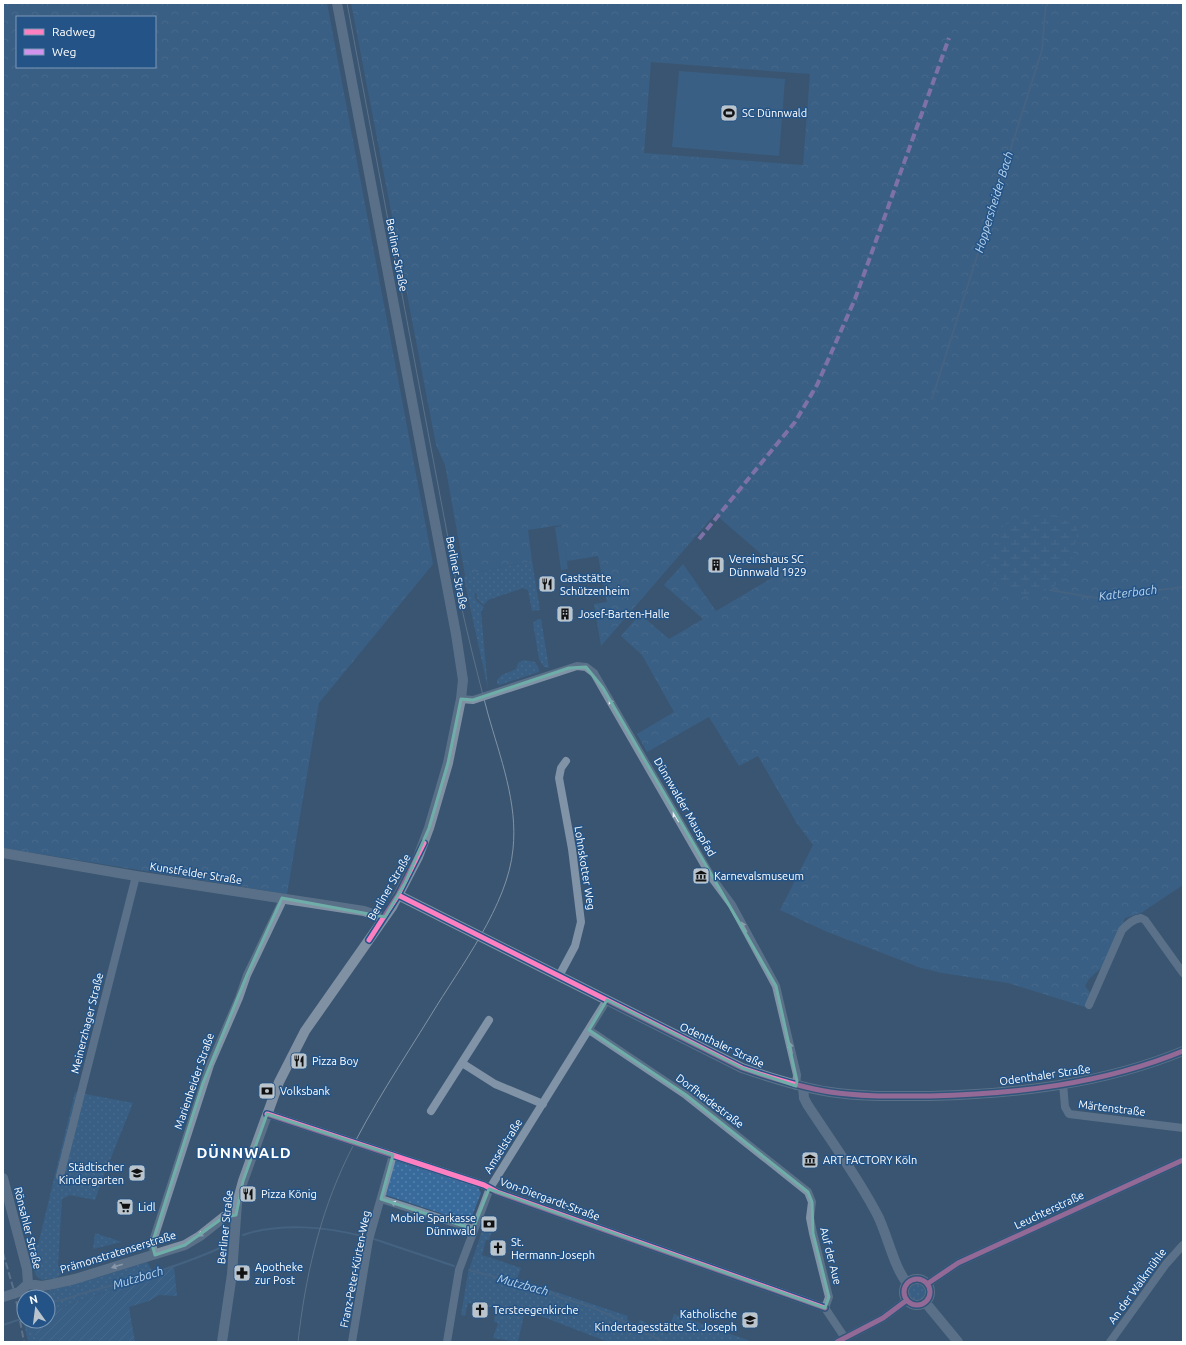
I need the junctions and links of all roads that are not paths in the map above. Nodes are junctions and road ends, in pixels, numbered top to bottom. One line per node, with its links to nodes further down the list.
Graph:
1 (337, 3): 2 (main road, Berliner Straße)
2 (461, 700): 6 (main road, Berliner Straße); 18 (street, Dünnwalder Mauspfad, one-way to 2)
3 (566, 760): 10 (street, Lohnskotter Weg)
4 (3, 853): 5 (main road, Kunstfelder Straße)
5 (136, 876): 7 (main road, Kunstfelder Straße); 25 (street, Meinerzhager Straße)
6 (398, 895): 8 (main road, Berliner Straße); 10 (main road, Odenthaler Straße)
7 (282, 898): 8 (main road, Kunstfelder Straße); 33 (street, Marienheider Straße)
8 (384, 918): 21 (main road, Berliner Straße)
9 (1183, 973): 12 (street)
10 (559, 976): 11 (main road, Odenthaler Straße)
11 (607, 1000): 14 (street, Amselstraße); 18 (main road, Odenthaler Straße)
12 (1089, 1005)
13 (489, 1020): 16 (street)
14 (589, 1030): 19 (street, Amselstraße); 28 (street, Dorfheidestraße)
15 (1183, 1052): 17 (main road, Odenthaler Straße)
16 (462, 1063): 19 (street); 20 (street)
17 (1063, 1084): 18 (main road, Odenthaler Straße); 22 (street, Märtenstraße)
18 (800, 1086): 34 (main road, Dünnwalder Mauspfad)
19 (543, 1104): 27 (street, Amselstraße)
20 (431, 1111)
21 (267, 1114): 23 (street, Von-Diergardt-Straße); 30 (main road, Berliner Straße)
22 (1183, 1128)
23 (393, 1155): 27 (street, Von-Diergardt-Straße); 29 (street, Franz-Peter-Kürten-Weg)
24 (1183, 1160): 36 (street, Leuchterstraße)
25 (60, 1176)
26 (3, 1178): 35 (main road, Rönsahler Straße)
27 (490, 1188): 31 (street, Amselstraße); 40 (street, Von-Diergardt-Straße)
28 (811, 1197): 40 (street, Auf der Aue)
29 (381, 1199): 31 (street, one-way to 29); 43 (street, Franz-Peter-Kürten-Weg)
30 (236, 1215): 33 (main road, Prämonstratenserstraße, one-way to 33); 42 (main road, Berliner Straße)
31 (473, 1229): 44 (street, Amselstraße)
32 (1183, 1245): 46 (street, An der Walkmühle)
33 (155, 1255): 35 (main road, Prämonstratenserstraße, one-way to 35)
34 (907, 1283): 36 (main road); 38 (main road)
35 (28, 1284): 37 (main road)
36 (927, 1284): 39 (main road)
37 (3, 1297)
38 (907, 1300): 39 (main road); 41 (street)
39 (925, 1302): 45 (main road)
40 (825, 1308): 41 (street)
41 (841, 1340)
42 (222, 1342)
43 (352, 1342)
44 (447, 1342)
45 (958, 1342)
46 (1110, 1342)

